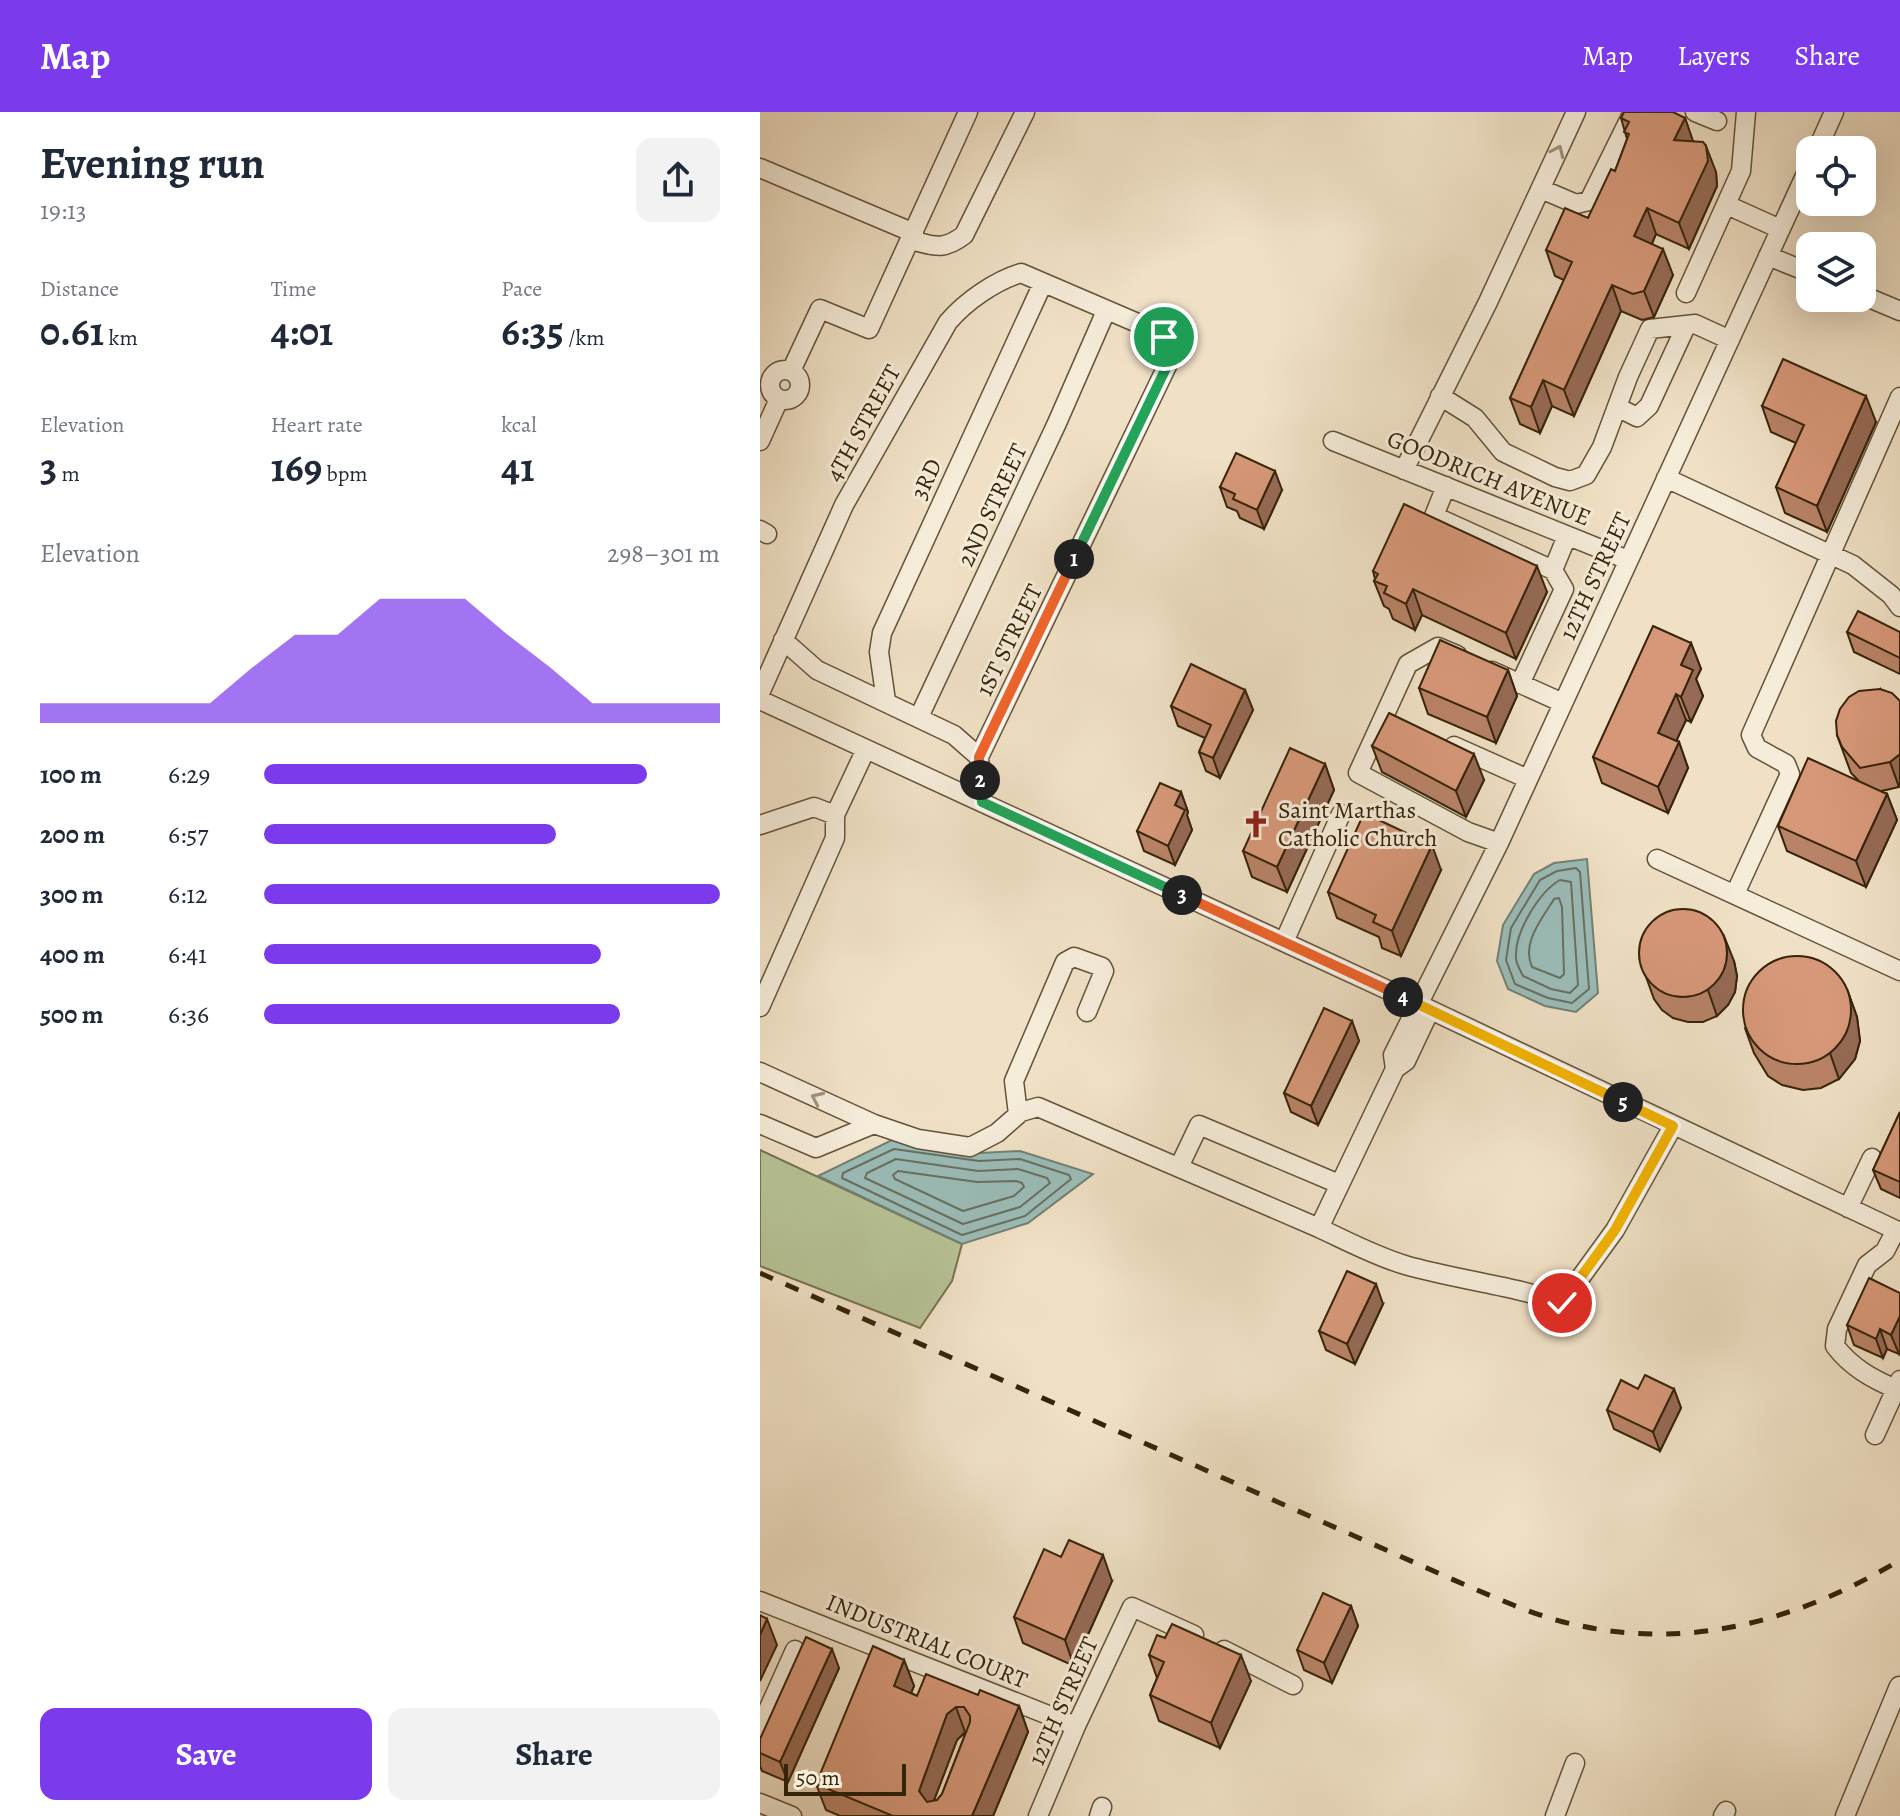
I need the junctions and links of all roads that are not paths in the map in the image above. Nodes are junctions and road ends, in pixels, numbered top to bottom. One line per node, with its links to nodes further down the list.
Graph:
1 (968, 112): 15 (street)
2 (1025, 112): 15 (street)
3 (1576, 112): 11 (street, one-way to 3)
4 (1633, 112): 11 (street)
5 (1695, 112): 8 (street)
6 (1746, 112): 13 (street)
7 (1834, 112): 9 (street)
8 (1717, 121)
9 (1823, 136)
10 (760, 168): 15 (street)
11 (1541, 189): 26 (street)
12 (1796, 195): 14 (street, 12TH STREET)
13 (1727, 205): 14 (street); 19 (street)
14 (1780, 229): 16 (street, 12TH STREET)
15 (912, 236): 29 (street)
16 (1768, 256): 17 (street); 24 (street, 12TH STREET)
17 (1796, 267)
18 (1043, 283): 21 (street, 4TH STREET); 39 (street, 4TH STREET); 43 (street, 3RD)
19 (1686, 293)
20 (1876, 301): 22 (street)
21 (1106, 311): 25 (street, 4TH STREET); 45 (street, 2ND STREET)
22 (1900, 311)
23 (1686, 326): 24 (street); 28 (street); 28 (street)
24 (1730, 340): 32 (street, 12TH STREET)
25 (1168, 347): 48 (street, 1ST STREET)
26 (1440, 396): 28 (street); 31 (street)
27 (1900, 397): 35 (street)
28 (1617, 407)
29 (760, 441)
30 (1333, 441): 31 (street, GOODRICH AVENUE)
31 (1404, 470): 33 (street, GOODRICH AVENUE)
32 (1666, 478): 35 (street); 36 (street, 12TH STREET)
33 (1446, 486): 34 (street, GOODRICH AVENUE); 37 (street)
34 (1567, 536): 36 (street, GOODRICH AVENUE); 37 (street)
35 (1831, 554): 38 (street); 56 (street)
36 (1628, 560): 44 (street, 12TH STREET)
37 (1553, 570): 40 (street)
38 (1900, 607)
39 (783, 640): 41 (street, 4TH STREET); 43 (street)
40 (1520, 684): 44 (street); 54 (street)
41 (760, 693)
42 (760, 700): 47 (street)
43 (886, 701): 45 (street)
44 (1563, 703): 49 (street, 12TH STREET)
45 (919, 717): 48 (street)
46 (1442, 740): 49 (street)
47 (866, 749): 50 (street); 52 (street)
48 (979, 757): 50 (street)
49 (1528, 779): 54 (street, 12TH STREET)
50 (982, 802): 57 (street)
51 (1341, 814): 57 (street)
52 (835, 815): 53 (street); 59 (street)
53 (760, 825)
54 (1499, 843): 60 (street, 12TH STREET)
55 (1657, 859): 56 (street)
56 (1735, 894): 58 (street)
57 (1284, 942): 60 (street)
58 (1900, 971)
59 (760, 1007)
60 (1424, 1007): 66 (street); 69 (street, 12TH STREET)
61 (1087, 1012): 63 (street)
62 (760, 1072): 65 (street, one-way to 62)
63 (1018, 1114): 65 (street); 68 (street)
64 (760, 1124): 65 (street)
65 (874, 1124)
66 (1673, 1126): 70 (street); 71 (street)
67 (1872, 1158): 70 (street)
68 (1179, 1167): 69 (street); 71 (street)
69 (1339, 1184): 71 (street, 12TH STREET)
70 (1848, 1208): 72 (street)
71 (1319, 1228)
72 (1898, 1231): 73 (street)
73 (1898, 1384): 74 (street)
74 (1875, 1435)
75 (760, 1601): 79 (street, INDUSTRIAL COURT)
76 (795, 1650): 80 (street)
77 (1293, 1685): 79 (street, 12TH STREET)
78 (1899, 1686): 86 (street)
79 (1076, 1726): 84 (street, 12TH STREET)
80 (760, 1728)
81 (1575, 1763): 85 (street)
82 (760, 1803): 83 (street)
83 (792, 1816)
84 (1038, 1816)
85 (1555, 1816)
86 (1845, 1816)

